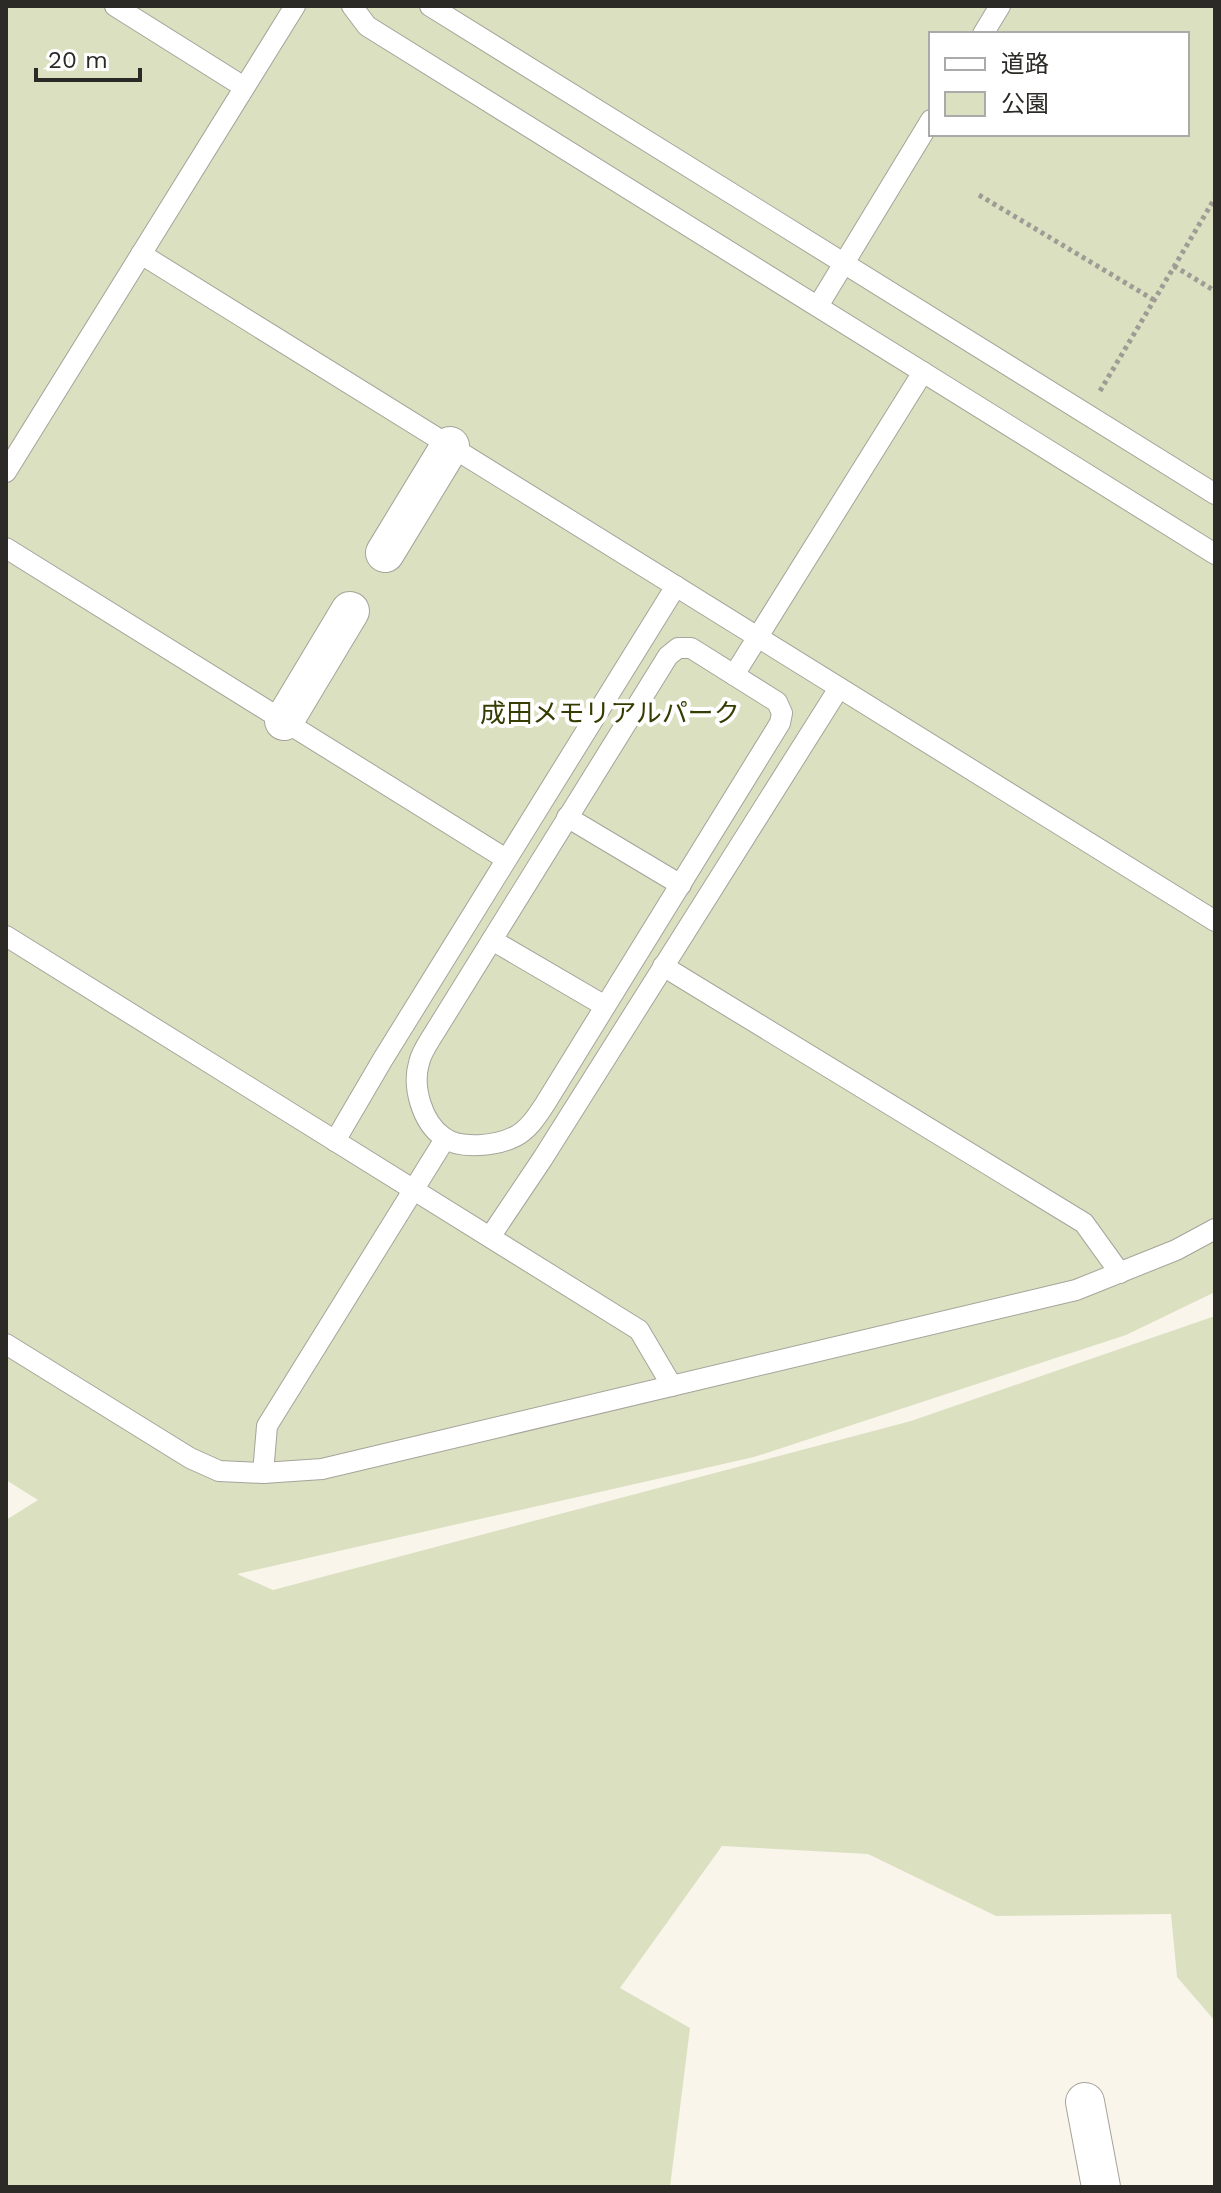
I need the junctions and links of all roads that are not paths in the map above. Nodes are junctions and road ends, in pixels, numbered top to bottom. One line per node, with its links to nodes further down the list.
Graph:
1 (115, 6): 7 (lane)
2 (295, 6): 7 (lane)
3 (352, 6): 11 (lane)
4 (430, 6): 10 (lane)
5 (1000, 6): 6 (lane)
6 (984, 32)
7 (244, 87): 9 (lane)
8 (929, 123): 10 (lane)
9 (141, 254): 13 (lane); 14 (lane)
10 (844, 263): 11 (lane); 15 (lane)
11 (818, 306): 12 (lane)
12 (923, 372): 18 (lane); 21 (lane)
13 (450, 446): 17 (street); 19 (lane)
14 (6, 472)
15 (1215, 494)
16 (6, 548): 24 (lane)
17 (385, 553)
18 (1215, 554)
19 (676, 586): 21 (lane); 26 (lane)
20 (350, 611): 24 (street)
21 (758, 637): 22 (lane); 23 (lane)
22 (734, 675): 25 (lane); 27 (lane)
23 (839, 688): 28 (lane); 31 (lane)
24 (284, 721): 26 (lane)
25 (567, 817): 27 (lane); 30 (lane)
26 (506, 859): 34 (lane)
27 (681, 885): 32 (lane)
28 (1215, 921)
29 (6, 936): 34 (lane)
30 (492, 940): 32 (lane); 33 (lane)
31 (663, 966): 37 (lane); 38 (lane)
32 (605, 1006): 33 (lane)
33 (445, 1139): 35 (lane)
34 (335, 1141): 35 (lane)
35 (413, 1189): 37 (lane); 41 (lane)
36 (1215, 1229): 38 (lane)
37 (490, 1237): 40 (lane)
38 (1120, 1273): 40 (lane)
39 (6, 1344): 41 (lane)
40 (672, 1386): 41 (lane)
41 (263, 1473)
42 (1085, 2102): 43 (street)
43 (1101, 2187)

